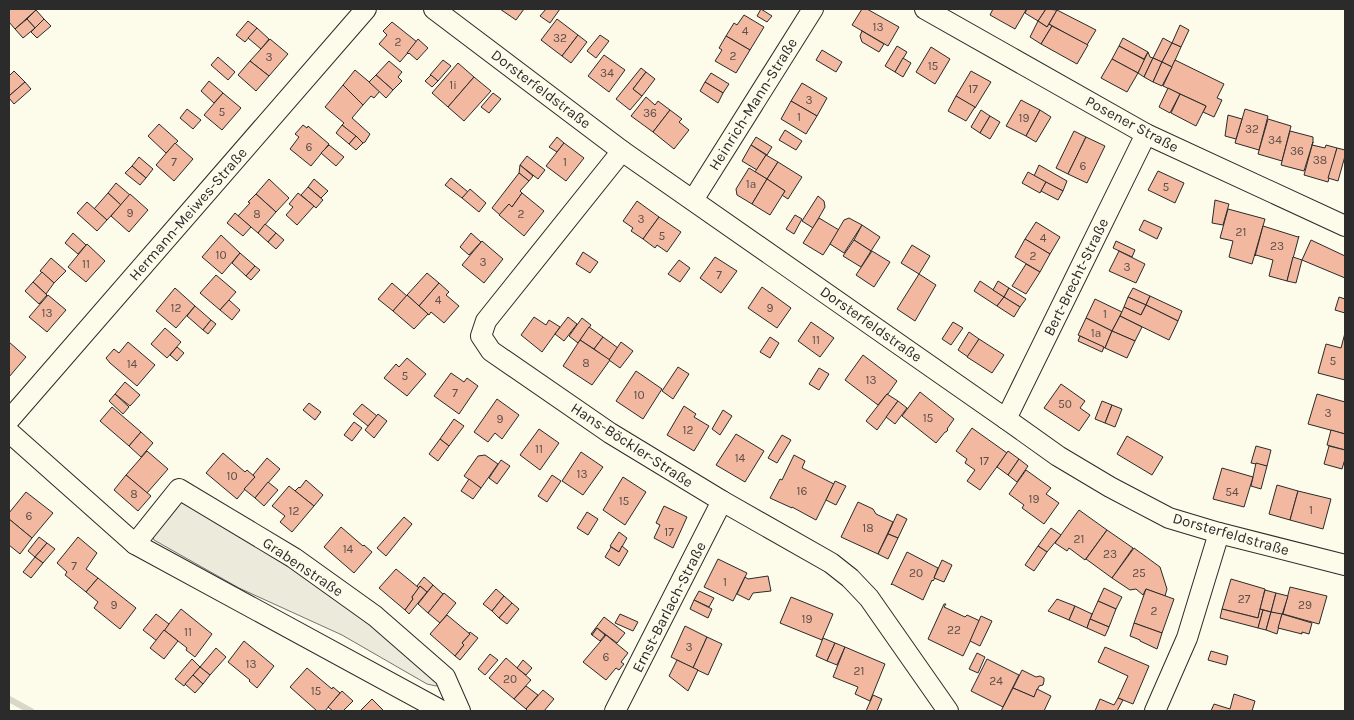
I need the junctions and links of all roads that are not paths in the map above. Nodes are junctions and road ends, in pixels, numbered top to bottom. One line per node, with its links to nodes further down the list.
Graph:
1 (366, 9): 10 (street, Hermann-Meiwes-Straße)
2 (434, 9): 6 (street, Dorsterfeldstraße)
3 (813, 9): 7 (street, Heinrich-Mann-Straße)
4 (925, 9): 5 (street, Posener Straße)
5 (1146, 134): 8 (street, Posener Straße); 9 (street, Bert-Brecht-Straße)
6 (622, 151): 7 (street, Dorsterfeldstraße); 12 (street, Hans-Böckler-Straße)
7 (693, 200): 9 (street, Dorsterfeldstraße)
8 (1345, 226)
9 (1006, 419): 13 (street, Dorsterfeldstraße)
10 (9, 420)
11 (9, 432): 14 (street)
12 (722, 501): 18 (street, Ernst-Barlach-Straße); 19 (street, Hans-Böckler-Straße)
13 (1219, 533): 15 (street, Dorsterfeldstraße); 20 (street)
14 (135, 544): 16 (street); 17 (street, Grabenstraße)
15 (1345, 564)
16 (442, 711)
17 (460, 711)
18 (615, 711)
19 (948, 711)
20 (1154, 711)

